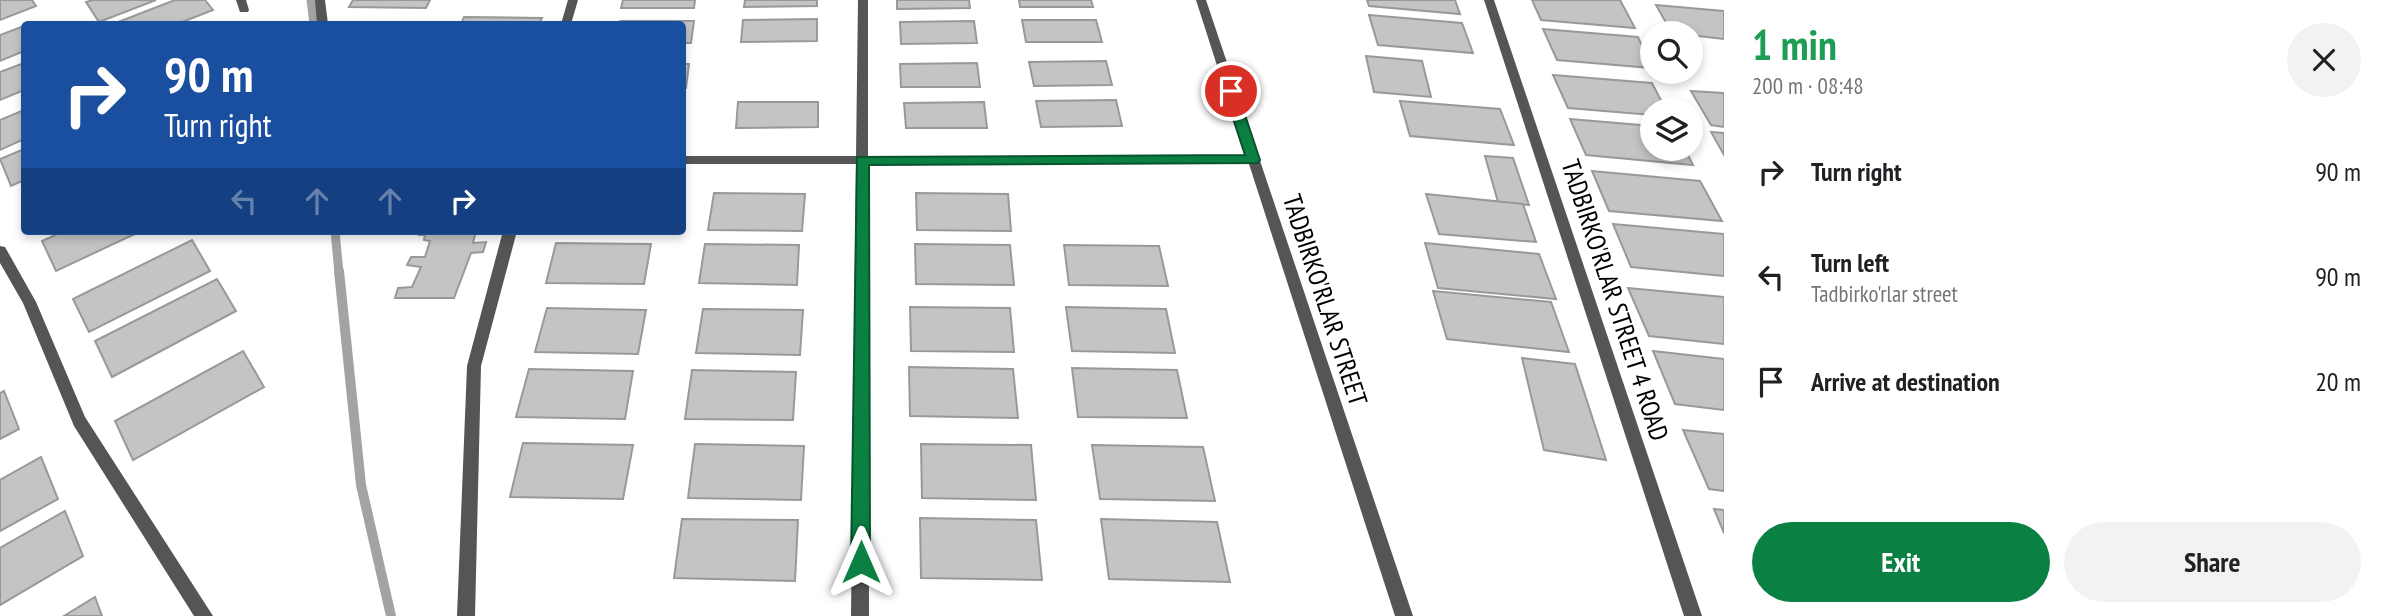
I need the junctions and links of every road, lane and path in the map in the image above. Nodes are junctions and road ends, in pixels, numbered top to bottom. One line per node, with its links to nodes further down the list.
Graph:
1 (320, 0): 6 (street)
2 (573, 0): 7 (street)
3 (863, 0): 9 (street)
4 (1201, 0): 10 (street, TADBIRKO'RLAR STREET)
5 (1489, 0): 17 (street, TADBIRKO'RLAR STREET 4 ROAD)
6 (323, 21)
7 (567, 21)
8 (686, 160): 9 (street)
9 (862, 160): 10 (street); 15 (street)
10 (1253, 160): 16 (street, TADBIRKO'RLAR STREET)
11 (509, 235): 14 (street)
12 (0, 251): 13 (street)
13 (204, 616)
14 (466, 616)
15 (860, 616)
16 (1404, 616)
17 (1693, 616)

